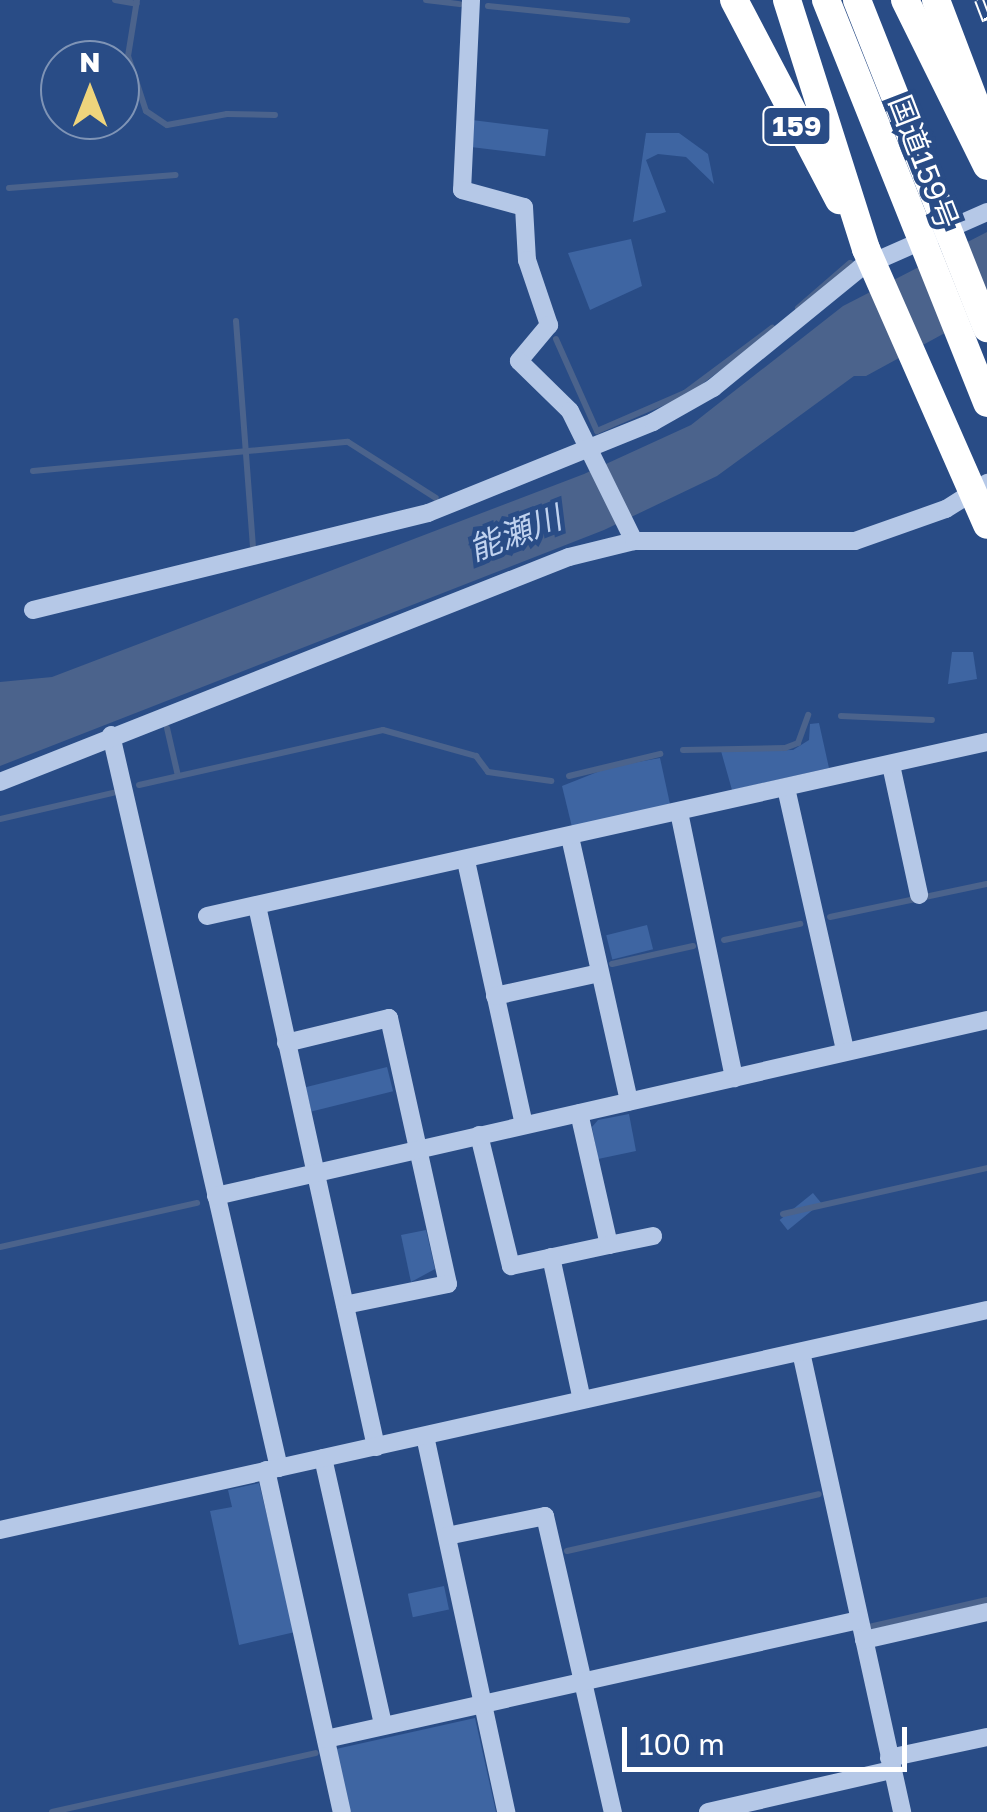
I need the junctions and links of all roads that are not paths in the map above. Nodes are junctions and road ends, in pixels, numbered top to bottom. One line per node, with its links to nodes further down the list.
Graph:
1 (471, 0): 14 (street)
2 (734, 0): 11 (highway, 159)
3 (787, 0): 11 (highway, 159)
4 (826, 0): 12 (highway, 国道159号 / 159)
5 (857, 0): 12 (highway, 国道159号 / 159)
6 (905, 0): 9 (highway)
7 (936, 0): 8 (highway)
8 (987, 134)
9 (987, 166)
10 (987, 212): 11 (street)
11 (870, 259): 14 (street); 15 (highway, 159)
12 (976, 338): 13 (highway, 国道159号 / 159)
13 (987, 403)
14 (594, 452): 17 (street); 18 (street)
15 (980, 486): 16 (highway, 159); 17 (street)
16 (987, 525)
17 (632, 536): 19 (street)
18 (33, 610)
19 (110, 735): 22 (street); 42 (street)
20 (987, 742): 21 (street)
21 (891, 765): 23 (street); 27 (street)
22 (0, 782)
23 (786, 788): 24 (street); 34 (street)
24 (679, 812): 25 (street); 35 (street)
25 (570, 837): 26 (street); 30 (street)
26 (466, 861): 28 (street); 31 (street)
27 (919, 895)
28 (257, 906): 29 (street); 33 (street)
29 (207, 916)
30 (600, 973): 31 (street); 36 (street)
31 (495, 996): 38 (street)
32 (987, 1020): 34 (street)
33 (286, 1043): 40 (street); 41 (street)
34 (844, 1050): 35 (street)
35 (734, 1078): 36 (street)
36 (629, 1102): 37 (street)
37 (579, 1113): 38 (street); 44 (street)
38 (524, 1125): 39 (street)
39 (479, 1135): 40 (street); 45 (street)
40 (416, 1148): 41 (street); 46 (street)
41 (314, 1172): 42 (street); 46 (street)
42 (216, 1196): 53 (street)
43 (653, 1236): 44 (street)
44 (609, 1245): 45 (street)
45 (551, 1258): 49 (street)
46 (345, 1305): 51 (street)
47 (987, 1310): 48 (street)
48 (801, 1352): 49 (street); 57 (street)
49 (582, 1400): 50 (street)
50 (425, 1436): 51 (street); 55 (street)
51 (376, 1447): 52 (street)
52 (323, 1458): 53 (street); 61 (street)
53 (272, 1469): 54 (street); 63 (street)
54 (0, 1530)
55 (447, 1536): 59 (street); 60 (street)
56 (987, 1612): 58 (street)
57 (859, 1620): 58 (street); 59 (street)
58 (864, 1640): 64 (street)
59 (583, 1680): 60 (street); 67 (street)
60 (481, 1702): 61 (street); 66 (street)
61 (383, 1725): 63 (street)
62 (987, 1737): 64 (street)
63 (326, 1738): 65 (street)
64 (890, 1764): 68 (street); 69 (street)
65 (342, 1812)
66 (506, 1812)
67 (613, 1812)
68 (708, 1812)
69 (902, 1812)

